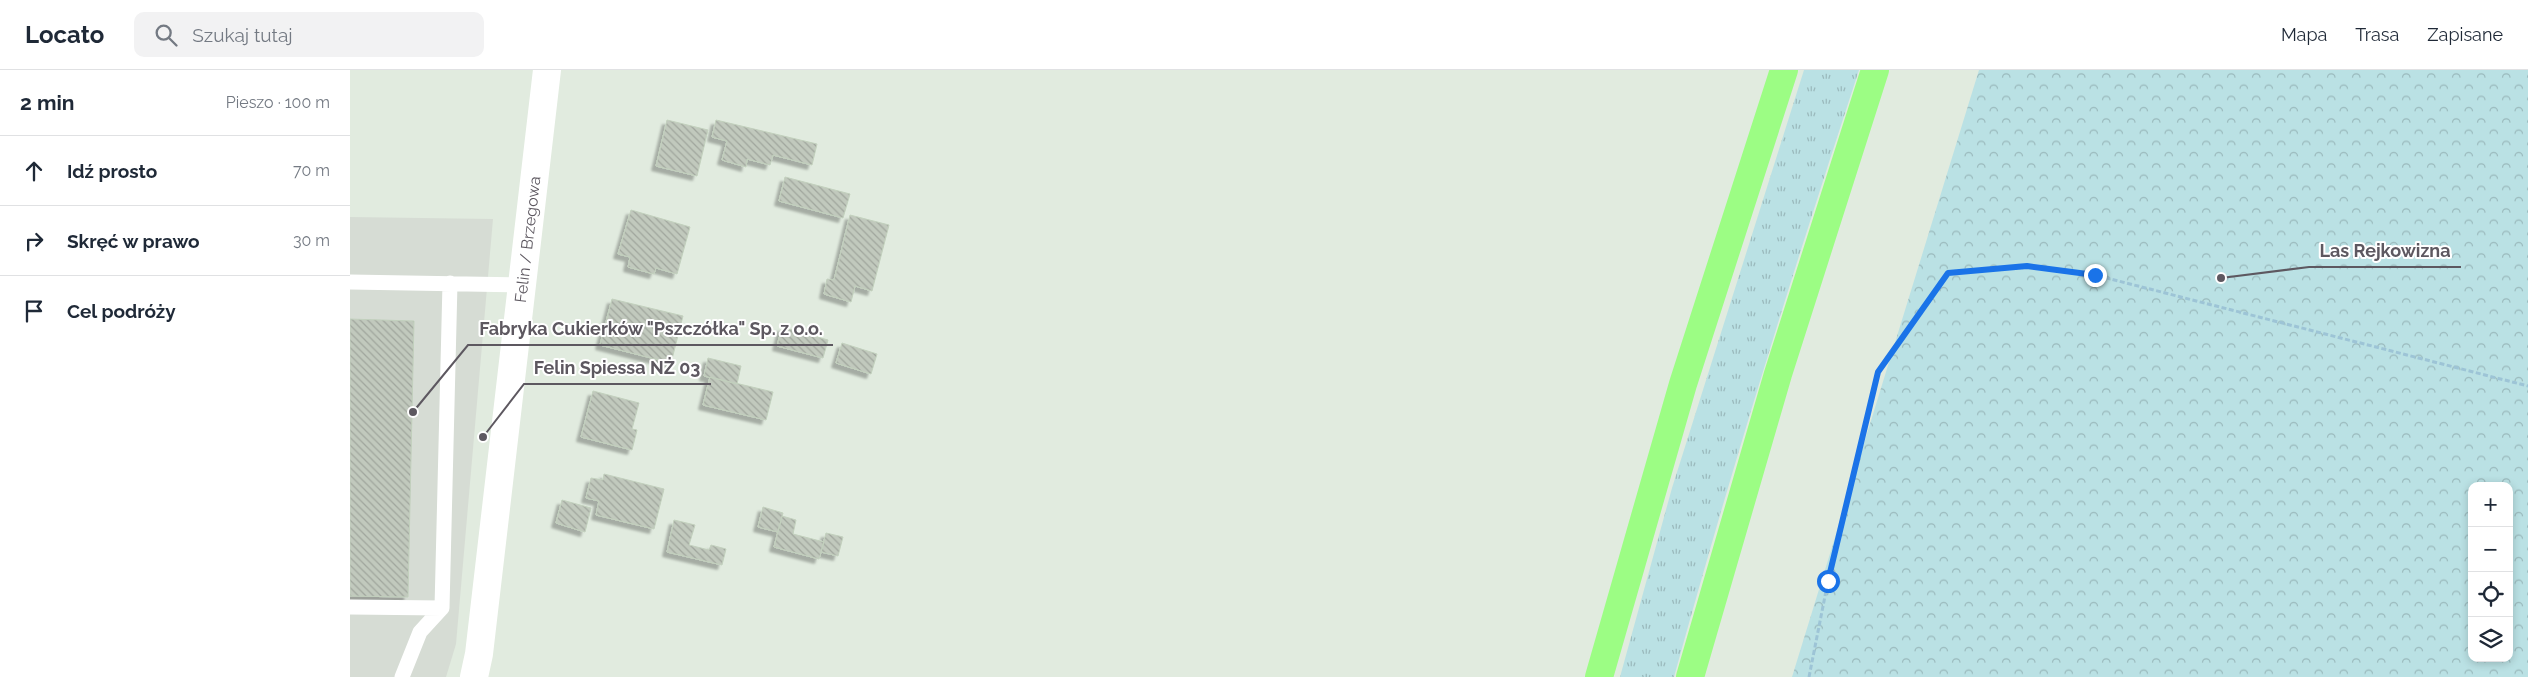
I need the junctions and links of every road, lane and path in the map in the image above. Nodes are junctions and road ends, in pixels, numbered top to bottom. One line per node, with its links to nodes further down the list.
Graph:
1 (547, 70): 6 (street, Felin / Brzegowa)
2 (1784, 70): 12 (highway)
3 (1875, 70): 13 (highway)
4 (350, 282): 5 (lane)
5 (450, 283): 6 (lane); 9 (lane)
6 (522, 285): 11 (street, Felin / Brzegowa)
7 (2528, 386): 14 (path)
8 (350, 607): 9 (lane)
9 (442, 608): 10 (lane)
10 (402, 677)
11 (474, 677)
12 (1599, 677)
13 (1690, 677)
14 (1809, 677)

